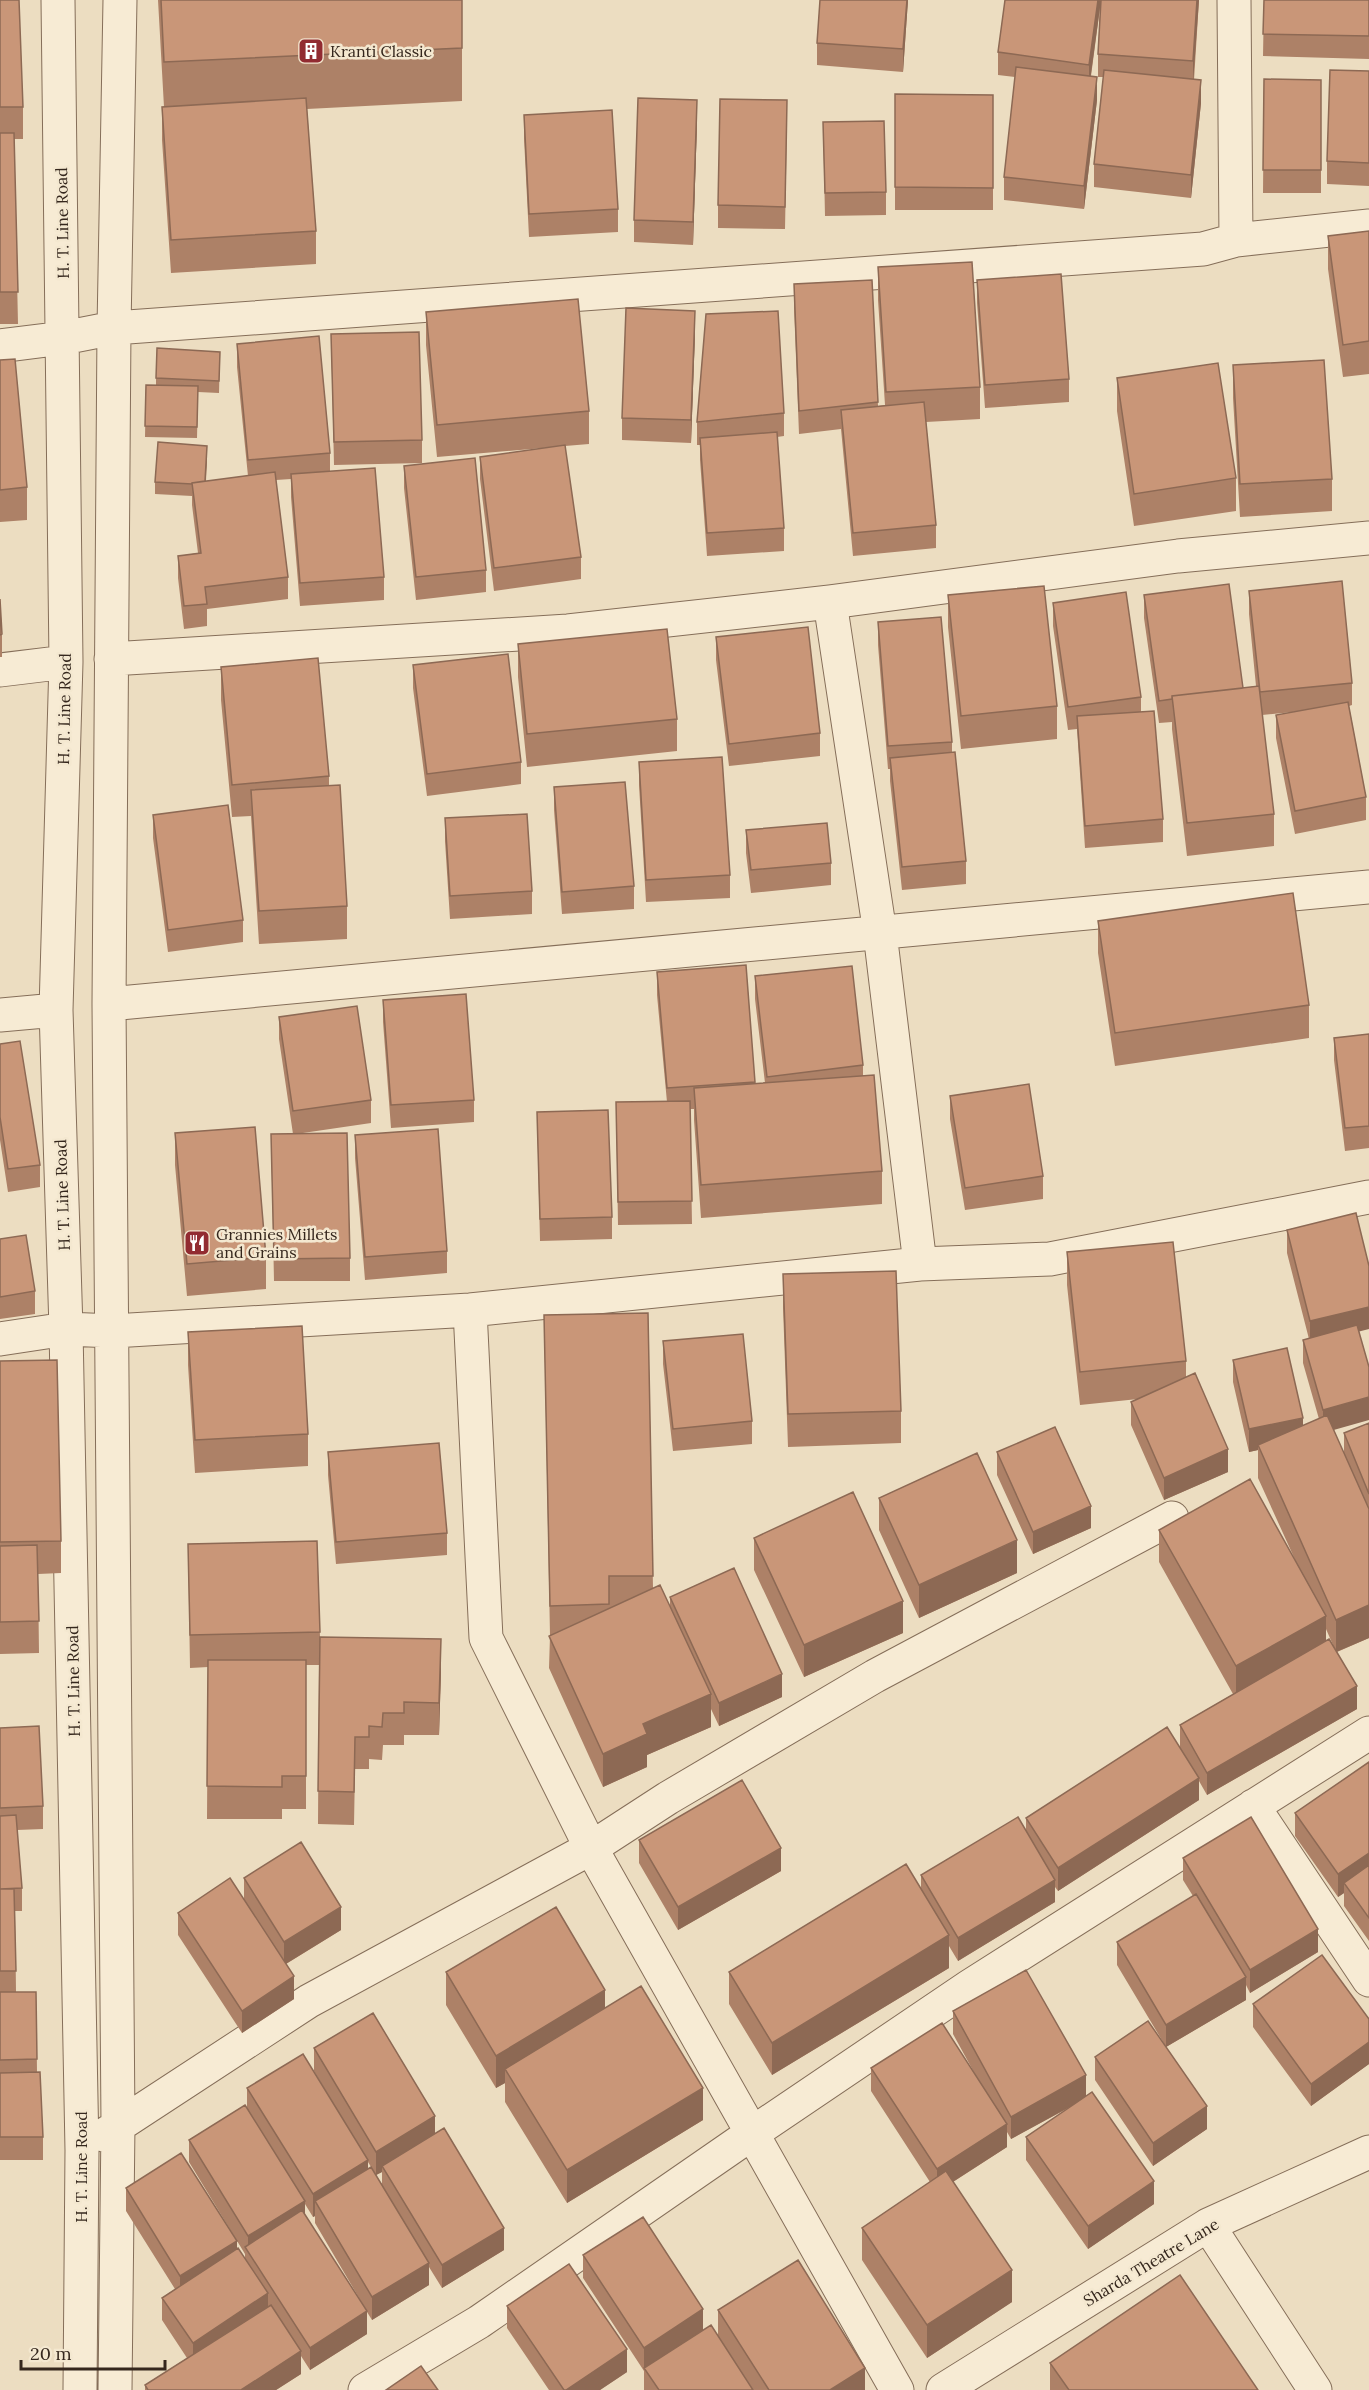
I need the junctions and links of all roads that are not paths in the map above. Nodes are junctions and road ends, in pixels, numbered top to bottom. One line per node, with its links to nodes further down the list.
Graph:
1 (58, 0): 7 (street, H. T. Line Road)
2 (120, 0): 6 (street)
3 (1234, 0): 5 (street)
4 (1369, 226): 5 (street)
5 (1236, 240): 6 (street)
6 (114, 328): 7 (street); 11 (street)
7 (63, 338): 8 (street); 12 (street, H. T. Line Road)
8 (0, 346)
9 (1369, 538): 10 (street)
10 (830, 602): 11 (street); 15 (street)
11 (111, 659): 16 (street)
12 (66, 662): 13 (street); 17 (street, H. T. Line Road)
13 (0, 670)
14 (1369, 887): 15 (street)
15 (879, 933): 16 (street); 20 (street)
16 (109, 1004): 23 (street)
17 (56, 1010): 18 (street); 22 (street, H. T. Line Road)
18 (0, 1015)
19 (1369, 1197): 20 (street)
20 (920, 1264): 21 (street)
21 (470, 1310): 23 (street); 28 (street)
22 (66, 1329): 23 (street); 24 (street); 32 (street, H. T. Line Road)
23 (113, 1331): 30 (street)
24 (0, 1339)
25 (1172, 1518): 28 (street)
26 (1369, 1733): 27 (street)
27 (1253, 1806): 29 (street); 31 (street)
28 (591, 1848): 30 (street); 31 (street)
29 (1369, 1980)
30 (118, 2124): 32 (street); 37 (street)
31 (751, 2134): 38 (street); 39 (street)
32 (82, 2150): 36 (street, H. T. Line Road)
33 (1369, 2152): 34 (street, Sharda Theatre Lane)
34 (1209, 2225): 35 (street, Sharda Theatre Lane); 40 (street)
35 (957, 2386)
36 (80, 2390)
37 (115, 2390)
38 (365, 2390)
39 (897, 2390)
40 (1315, 2390)

